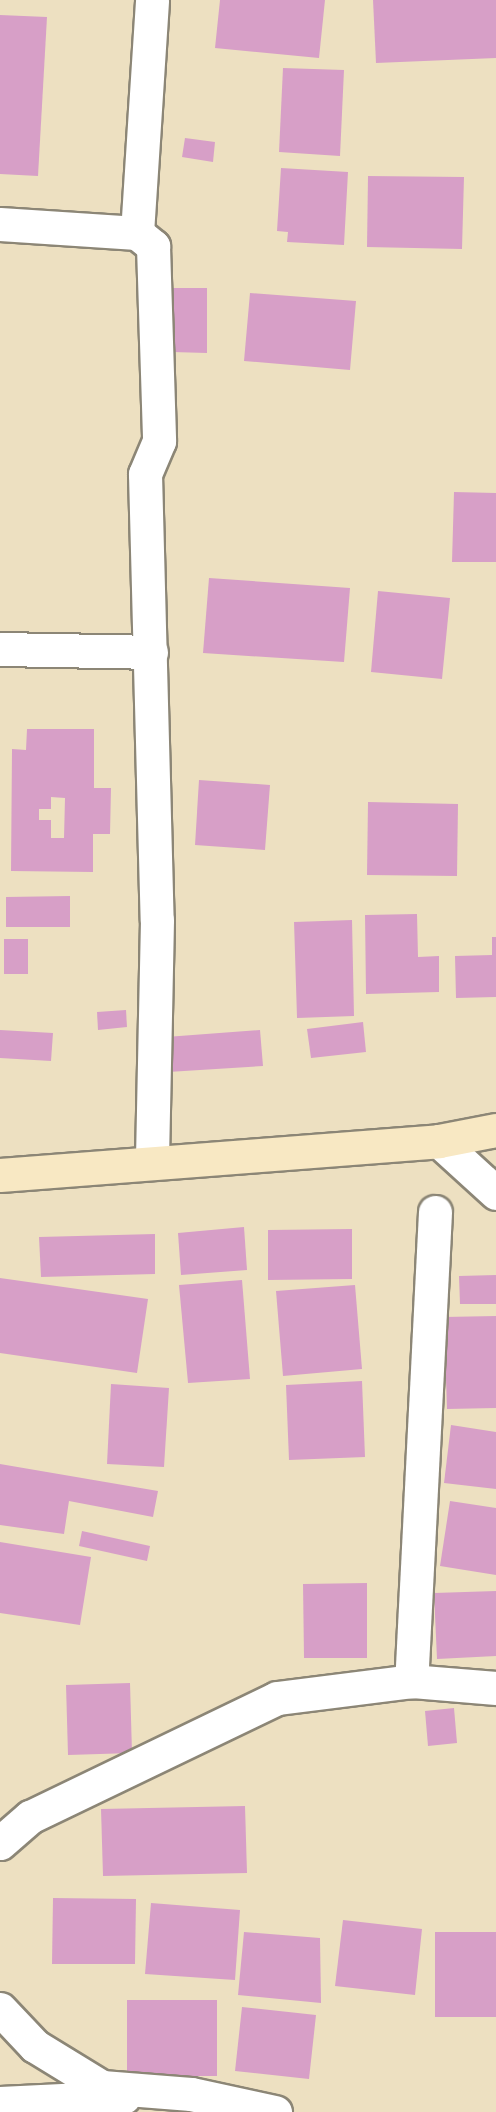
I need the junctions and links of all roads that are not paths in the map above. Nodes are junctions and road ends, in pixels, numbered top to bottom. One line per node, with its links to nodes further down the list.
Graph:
1 (152, 0): 3 (street)
2 (0, 224): 3 (street)
3 (137, 233): 5 (street)
4 (0, 649): 5 (street)
5 (151, 652): 8 (street)
6 (496, 1130): 7 (main road)
7 (439, 1141): 8 (main road); 10 (street)
8 (152, 1159): 9 (main road)
9 (0, 1175)
10 (496, 1194)
11 (435, 1212): 12 (street)
12 (411, 1681): 13 (street); 14 (street)
13 (496, 1688)
14 (0, 1843)
15 (0, 2009): 17 (street)
16 (0, 2103): 17 (street)
17 (191, 2103): 18 (street)
18 (275, 2112)

